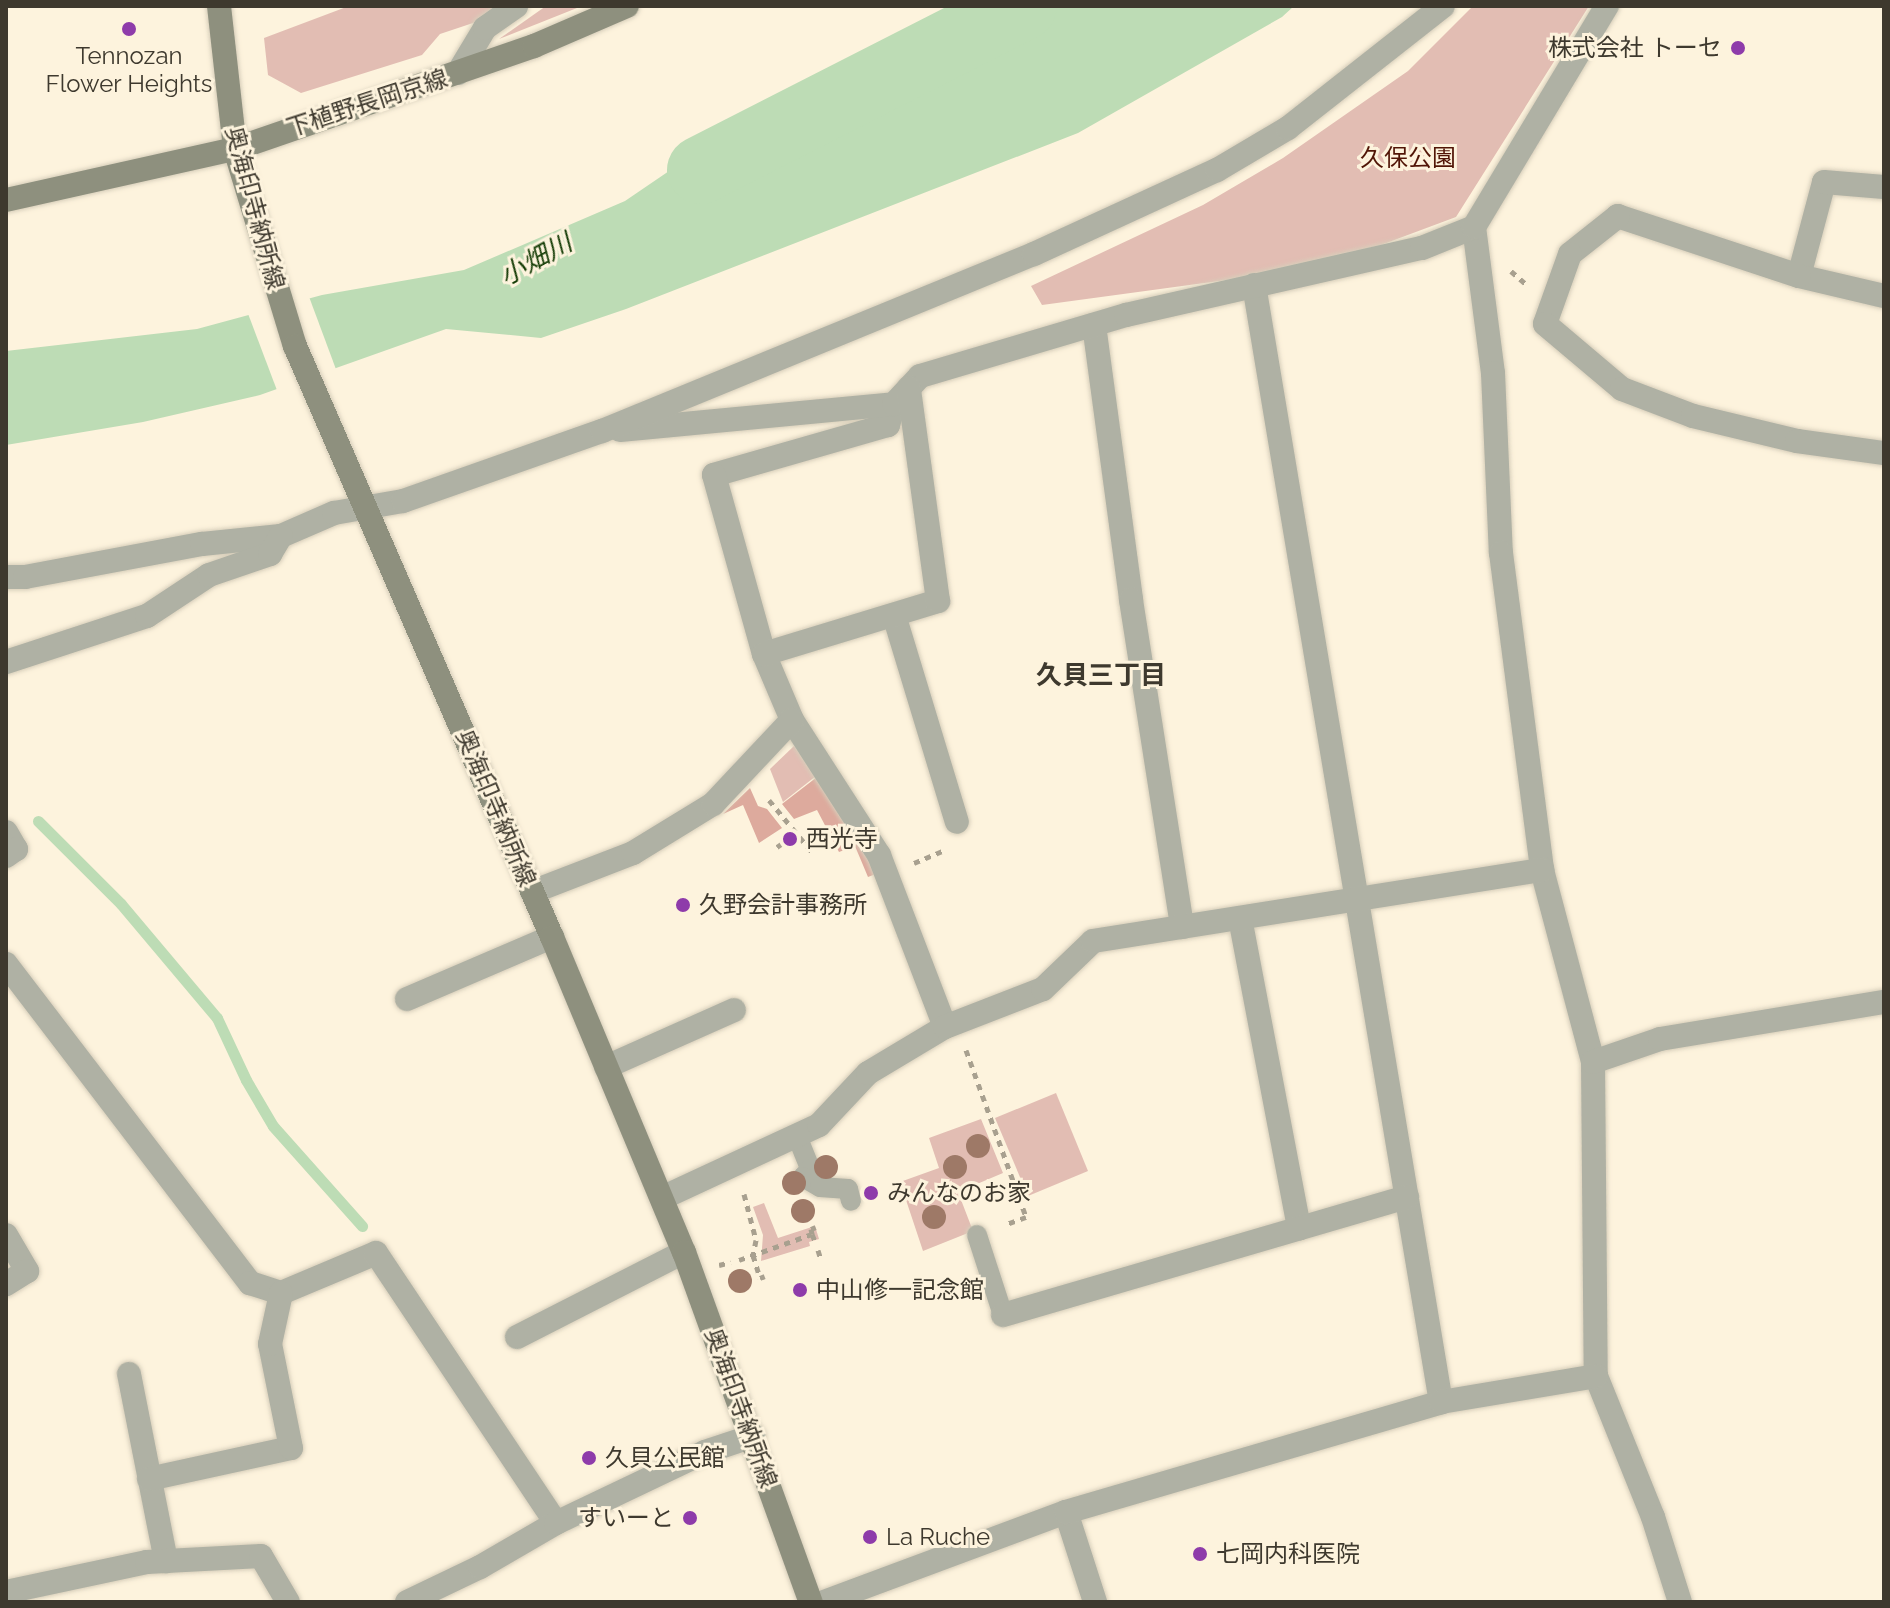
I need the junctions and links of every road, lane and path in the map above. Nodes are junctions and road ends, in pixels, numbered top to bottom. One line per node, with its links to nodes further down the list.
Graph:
1 (219, 6): 7 (main road, 奥海印寺納所線)
2 (516, 6): 6 (street)
3 (627, 6): 6 (main road, 下植野長岡京線)
4 (1443, 6): 16 (street)
5 (1607, 6): 10 (street)
6 (458, 73): 7 (main road, 下植野長岡京線)
7 (235, 149): 9 (main road, 下植野長岡京線); 18 (main road, 奥海印寺納所線)
8 (1884, 187): 11 (street)
9 (6, 200)
10 (1474, 227): 12 (street); 34 (street)
11 (1799, 276): 13 (street); 17 (street)
12 (1254, 285): 14 (street); 37 (street)
13 (1884, 296)
14 (1094, 325): 15 (street); 39 (street)
15 (901, 396): 16 (street); 21 (street); 22 (street)
16 (602, 431): 18 (street)
17 (1884, 453)
18 (366, 505): 19 (street); 36 (main road, 奥海印寺納所線)
19 (281, 536): 20 (street); 23 (street)
20 (6, 577)
21 (894, 615): 22 (street); 26 (street)
22 (764, 654): 24 (street)
23 (6, 662)
24 (792, 720): 35 (street); 36 (street)
25 (769, 800): 28 (path)
26 (957, 822): 35 (path)
27 (6, 832): 33 (street)
28 (797, 833): 30 (path); 31 (path)
29 (824, 837): 30 (path)
30 (806, 844): 32 (path)
31 (777, 847)
32 (812, 852)
33 (6, 856)
34 (1542, 870): 37 (street); 46 (street)
35 (887, 874): 45 (street)
36 (532, 892): 40 (main road, 奥海印寺納所線)
37 (1357, 899): 38 (street); 50 (street)
38 (1240, 918): 39 (street); 55 (street)
39 (1182, 927): 45 (street)
40 (552, 937): 42 (street); 47 (main road, 奥海印寺納所線)
41 (6, 964): 69 (street)
42 (407, 999)
43 (1884, 1002): 46 (street)
44 (734, 1010): 47 (street)
45 (950, 1025): 48 (street); 53 (path)
46 (1593, 1062): 73 (street)
47 (606, 1067): 51 (main road, 奥海印寺納所線)
48 (797, 1136): 49 (street); 52 (lane)
49 (736, 1166): 51 (street); 62 (path)
50 (1407, 1197): 55 (street); 74 (street)
51 (662, 1198): 61 (main road, 奥海印寺納所線)
52 (851, 1201)
53 (1026, 1217)
54 (816, 1227): 56 (path)
55 (1299, 1228): 70 (street)
56 (812, 1234): 59 (path); 62 (path)
57 (6, 1235): 68 (street)
58 (977, 1235): 70 (lane)
59 (815, 1241)
60 (818, 1250): 64 (path)
61 (684, 1252): 71 (street); 75 (main road, 奥海印寺納所線)
62 (753, 1255): 63 (path); 67 (path)
63 (739, 1260)
64 (821, 1260)
65 (731, 1262): 66 (path)
66 (722, 1264)
67 (765, 1276)
68 (6, 1284)
69 (281, 1293): 76 (street); 78 (street)
70 (1003, 1315)
71 (517, 1337)
72 (129, 1374): 76 (street)
73 (1596, 1376): 74 (street); 86 (street)
74 (1441, 1402): 77 (street)
75 (753, 1436): 78 (street); 83 (main road, 奥海印寺納所線)
76 (149, 1479): 79 (street)
77 (1066, 1512): 84 (street); 85 (street)
78 (556, 1523): 82 (street)
79 (166, 1561): 80 (street); 81 (street)
80 (6, 1592)
81 (288, 1602)
82 (407, 1602)
83 (811, 1602)
84 (824, 1602)
85 (1095, 1602)
86 (1680, 1602)

